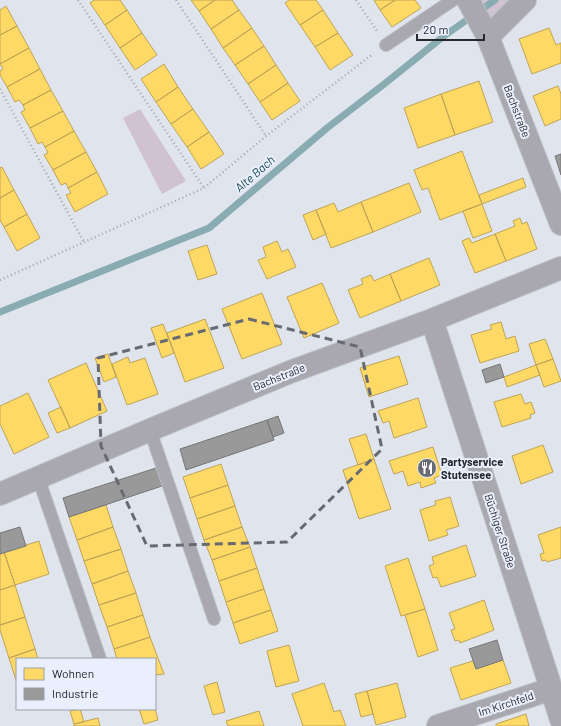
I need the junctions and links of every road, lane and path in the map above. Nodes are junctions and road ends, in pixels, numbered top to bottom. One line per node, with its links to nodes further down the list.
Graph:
1 (78, 0): 10 (path)
2 (176, 0): 9 (path)
3 (356, 0): 7 (path)
4 (525, 0): 6 (street)
5 (464, 1): 6 (street, Bachstraße); 7 (lane)
6 (485, 32): 11 (street, Bachstraße)
7 (386, 44): 9 (path)
8 (0, 88): 12 (path)
9 (266, 136): 10 (path)
10 (204, 188): 12 (path)
11 (561, 224)
12 (84, 242): 14 (path)
13 (561, 268): 15 (street, Bachstraße)
14 (0, 280)
15 (432, 320): 16 (street, Bachstraße); 21 (street, Büchiger Straße)
16 (150, 430): 17 (street, Bachstraße); 19 (lane)
17 (38, 477): 18 (street, Bachstraße); 20 (lane)
18 (0, 494)
19 (214, 619)
20 (100, 658)
21 (552, 674): 22 (street, Büchiger Straße); 23 (street, Im Kirchfeld)
22 (561, 719)
23 (438, 726)

